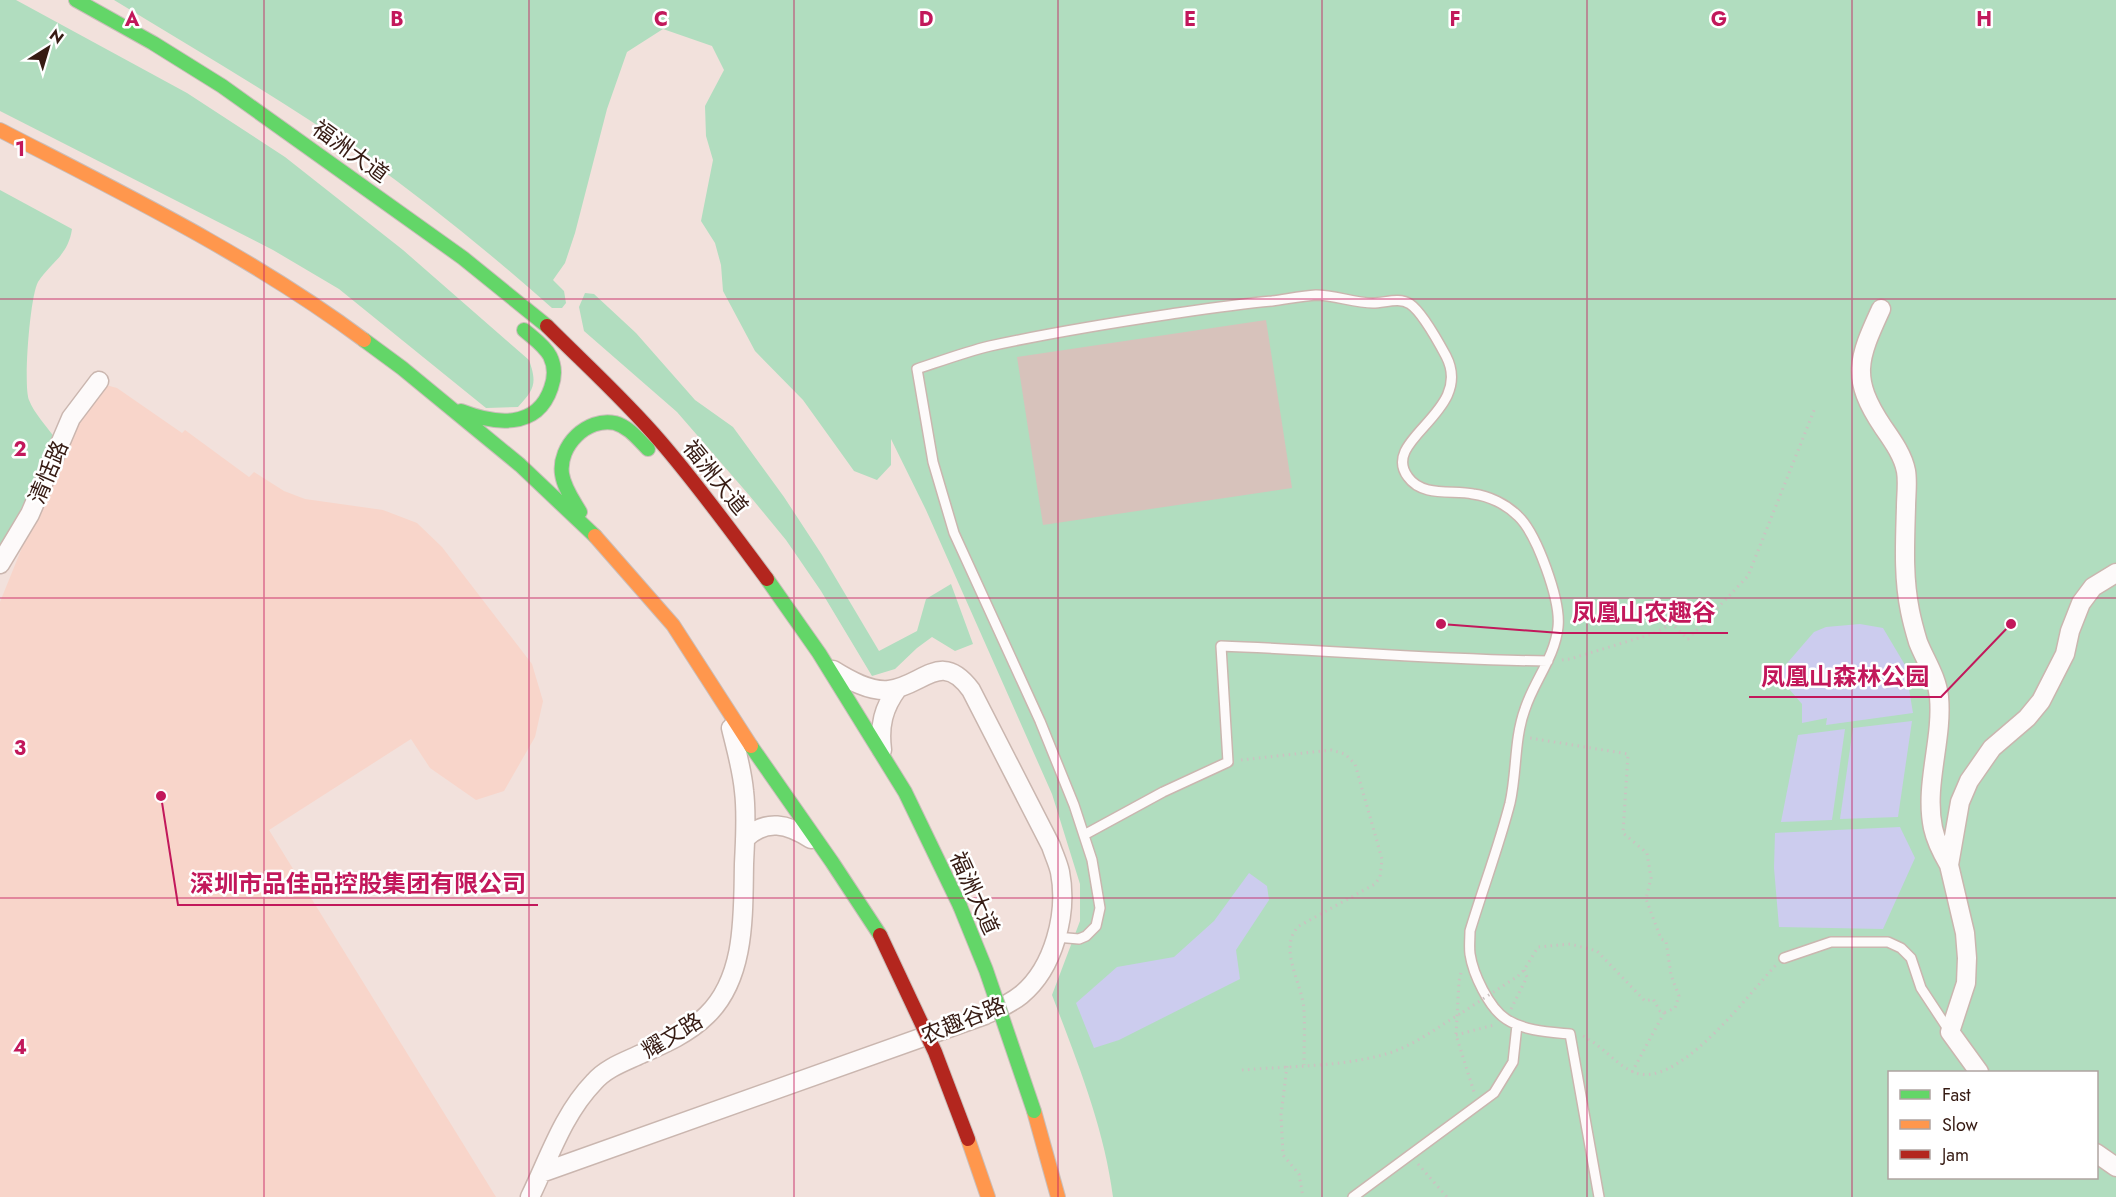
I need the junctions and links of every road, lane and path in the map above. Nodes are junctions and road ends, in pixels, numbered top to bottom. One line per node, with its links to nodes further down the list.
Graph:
1 (76, 0): 3 (main road, 福洲大道)
2 (0, 130): 8 (main road)
3 (324, 157): 4 (main road); 11 (main road, 福洲大道)
4 (420, 245)
5 (1881, 309): 24 (street)
6 (512, 320): 8 (main road)
7 (99, 381): 12 (street, 清恬路)
8 (451, 407): 10 (main road)
9 (1815, 408): 14 (path)
10 (600, 541): 11 (main road); 17 (main road)
11 (744, 547): 15 (main road, 福洲大道)
12 (0, 564)
13 (2116, 573): 24 (street)
14 (1548, 661): 18 (lane); 20 (lane); 21 (lane)
15 (827, 666): 16 (street); 19 (main road, 福洲大道)
16 (898, 688): 19 (street); 25 (street, 农趣谷路)
17 (726, 706): 22 (street, 耀文路); 23 (main road)
18 (1519, 737): 26 (lane); 28 (path)
19 (883, 753): 45 (main road, 福洲大道, bridge)
20 (1228, 762): 21 (lane); 33 (path)
21 (1084, 835): 25 (lane)
22 (745, 839): 23 (street); 42 (street, 耀文路)
23 (820, 846): 44 (main road, bridge)
24 (1949, 866): 31 (street)
25 (1056, 937): 42 (street, 农趣谷路)
26 (1470, 952): 29 (path); 30 (lane)
27 (1784, 958): 31 (lane); 37 (path)
28 (1664, 1013): 29 (path, bridge); 37 (path)
29 (1457, 1015): 33 (path); 38 (path)
30 (1517, 1025): 32 (lane); 38 (lane)
31 (1950, 1032): 36 (street)
32 (1570, 1034): 37 (path); 49 (lane)
33 (1304, 1065): 34 (path)
34 (1287, 1066): 35 (path); 46 (path)
35 (1242, 1070)
36 (1978, 1071)
37 (1632, 1072)
38 (1478, 1104): 39 (lane)
39 (1411, 1155): 47 (lane); 48 (path)
40 (2098, 1155): 41 (street)
41 (2116, 1167)
42 (542, 1173): 43 (street, 耀文路)
43 (530, 1197)
44 (988, 1197)
45 (1058, 1197)
46 (1303, 1197)
47 (1353, 1197)
48 (1447, 1197)
49 (1599, 1197)

